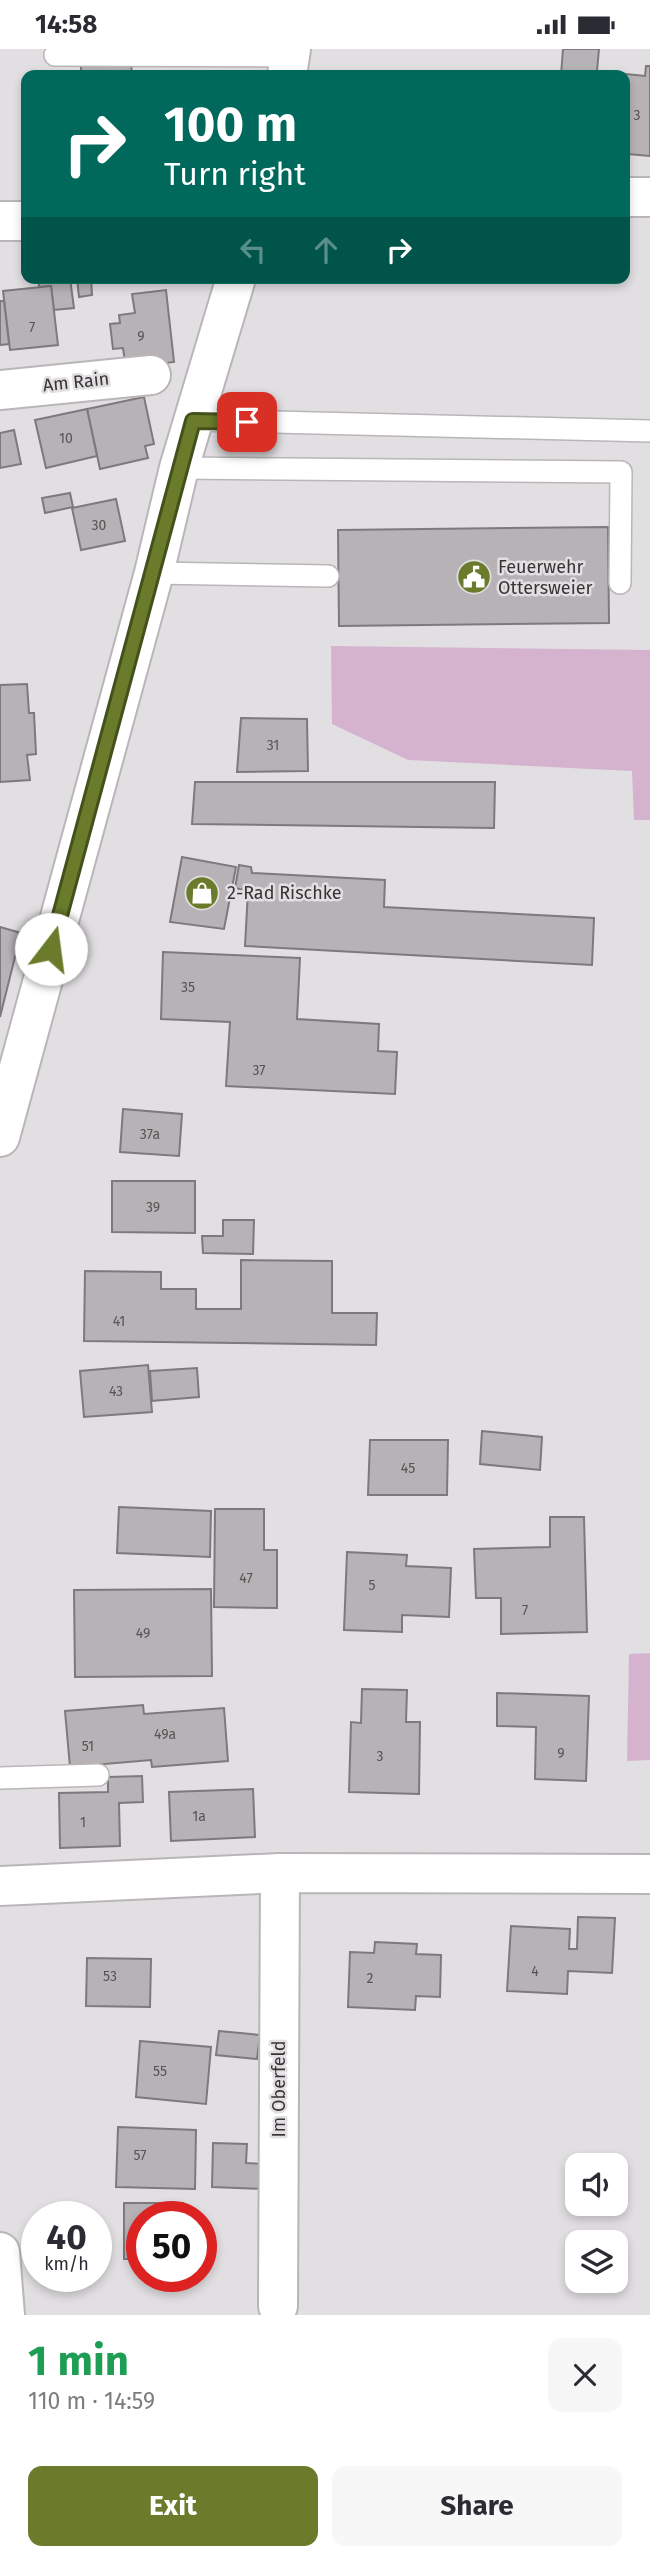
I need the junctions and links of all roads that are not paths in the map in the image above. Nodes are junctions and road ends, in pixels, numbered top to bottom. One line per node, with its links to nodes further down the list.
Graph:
1 (55, 55): 2 (lane)
2 (290, 60)
3 (630, 197): 4 (street)
4 (650, 197)
5 (0, 221): 6 (street)
6 (21, 221)
7 (232, 293): 10 (street)
8 (151, 375): 9 (street, Am Rain)
9 (0, 390)
10 (193, 421): 11 (lane); 12 (street)
11 (650, 431)
12 (179, 468): 13 (street); 15 (lane)
13 (154, 573): 14 (lane); 16 (street)
14 (328, 576)
15 (620, 583)
16 (0, 1137)
17 (98, 1775): 18 (lane)
18 (0, 1778)
19 (280, 1873): 20 (street); 21 (street); 23 (street, Im Oberfeld)
20 (650, 1874)
21 (0, 1887)
22 (0, 2252): 24 (street)
23 (278, 2305)
24 (5, 2315)

